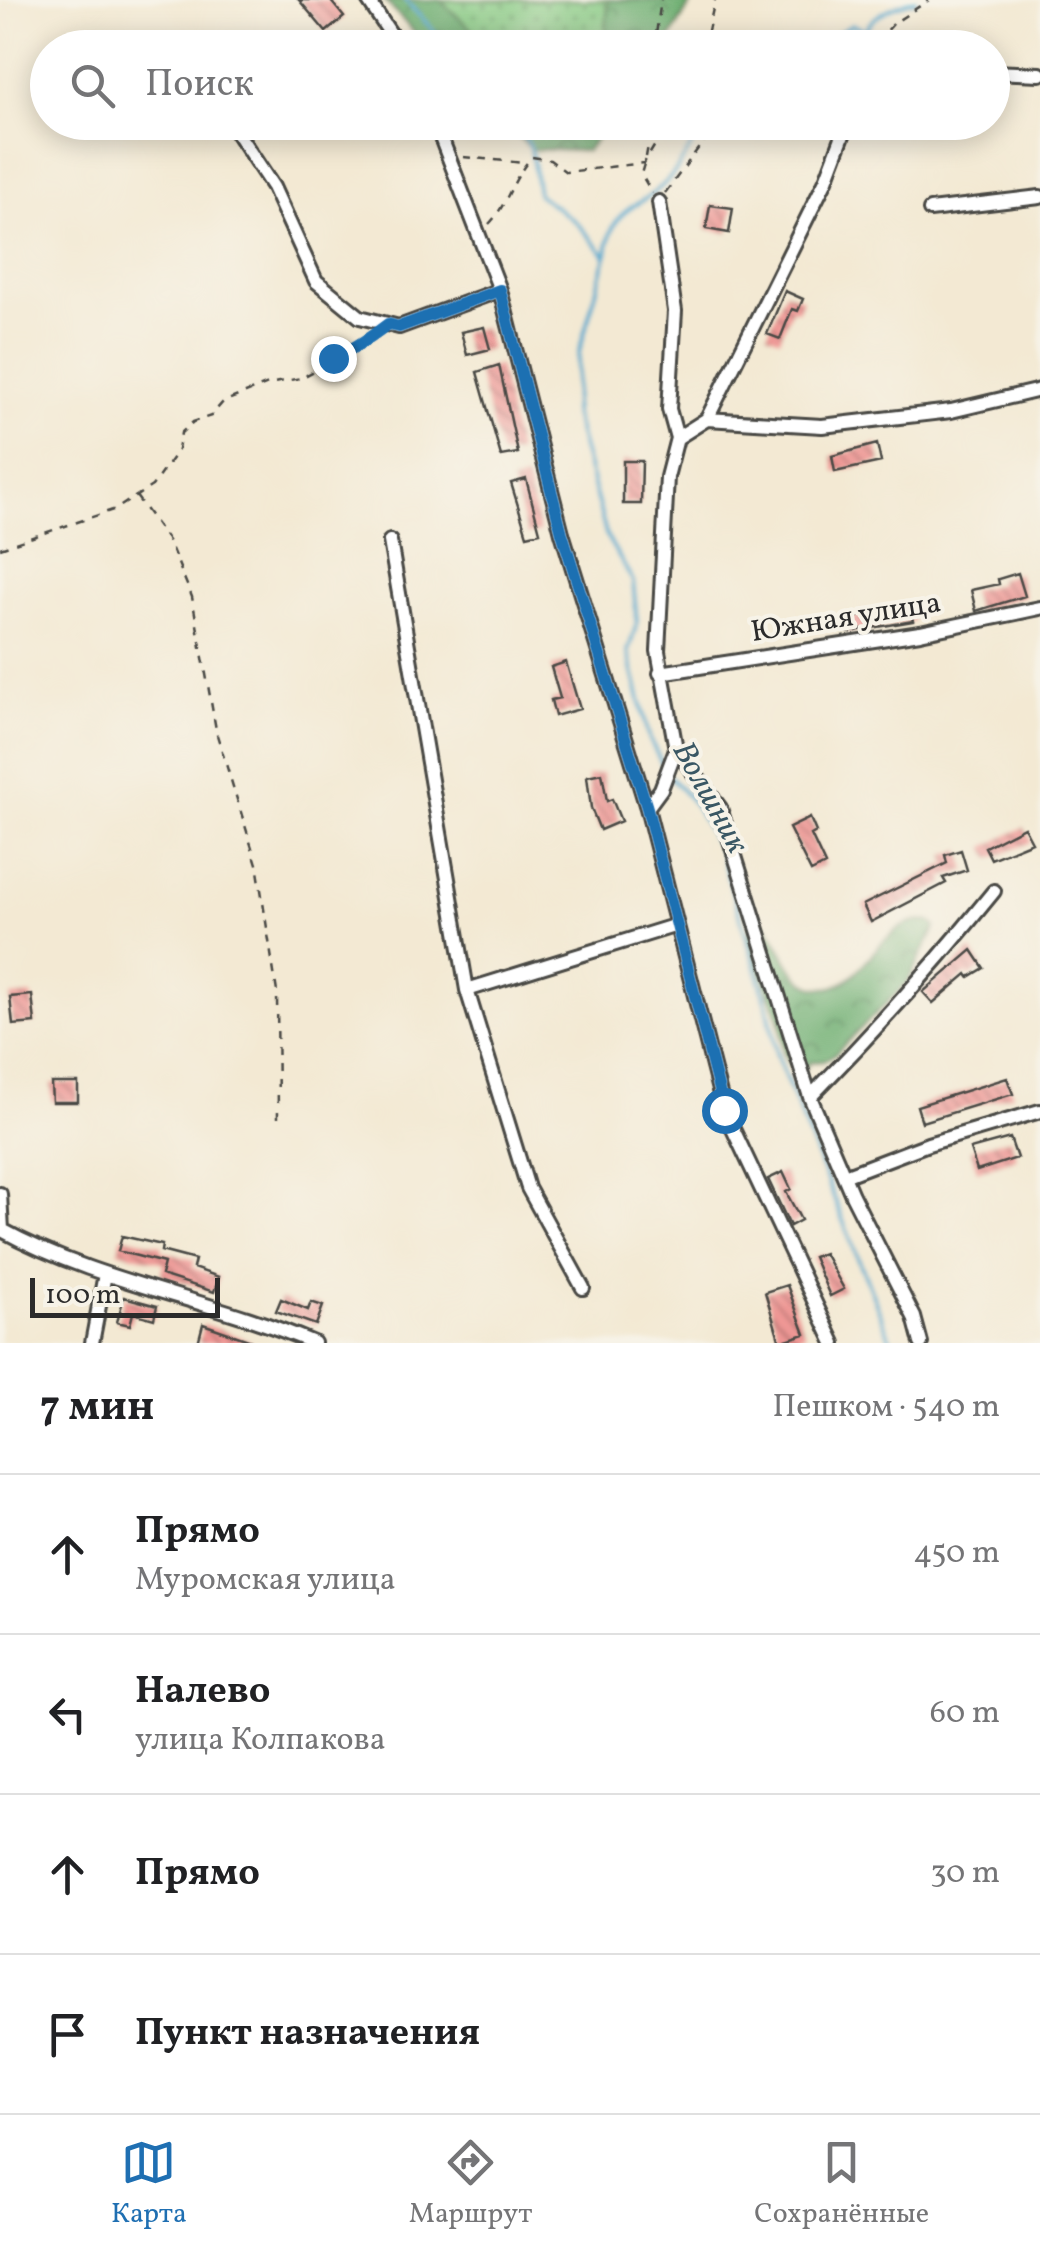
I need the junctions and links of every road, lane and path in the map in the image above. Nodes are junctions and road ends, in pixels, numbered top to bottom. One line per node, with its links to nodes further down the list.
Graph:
1 (368, 0): 5 (street)
2 (661, 0): 6 (path)
3 (714, 0): 7 (path)
4 (930, 0): 8 (path)
5 (388, 30)
6 (657, 30)
7 (708, 30)
8 (887, 30)
9 (1010, 73): 10 (street)
10 (1040, 74)
11 (242, 140): 25 (street)
12 (442, 140): 17 (street)
13 (648, 140): 18 (path)
14 (658, 140): 18 (path)
15 (704, 140): 21 (path)
16 (841, 140): 27 (street)
17 (447, 152): 19 (path); 23 (street)
18 (644, 162): 19 (path); 21 (path)
19 (526, 163): 23 (path)
20 (1040, 197): 22 (street)
21 (658, 202): 28 (street)
22 (930, 210)
23 (480, 231): 24 (street)
24 (500, 290): 25 (street); 35 (street)
25 (388, 324): 29 (path)
26 (1040, 390): 27 (street)
27 (708, 419): 28 (street)
28 (676, 438): 33 (street)
29 (136, 496): 31 (path); 41 (path)
30 (390, 541): 38 (street)
31 (0, 548)
32 (1040, 608): 33 (street, Южная улица)
33 (660, 673): 34 (street)
34 (676, 749): 35 (street); 39 (street)
35 (647, 808): 37 (street)
36 (994, 891): 39 (street)
37 (677, 925): 38 (street); 49 (street)
38 (467, 990): 46 (street)
39 (810, 1096): 42 (street)
40 (1040, 1110): 42 (street)
41 (278, 1118)
42 (844, 1176): 50 (street)
43 (0, 1194): 44 (street)
44 (1, 1230): 45 (street)
45 (105, 1274): 47 (street); 48 (street)
46 (583, 1288)
47 (92, 1343)
48 (314, 1343)
49 (834, 1343)
50 (921, 1343)

